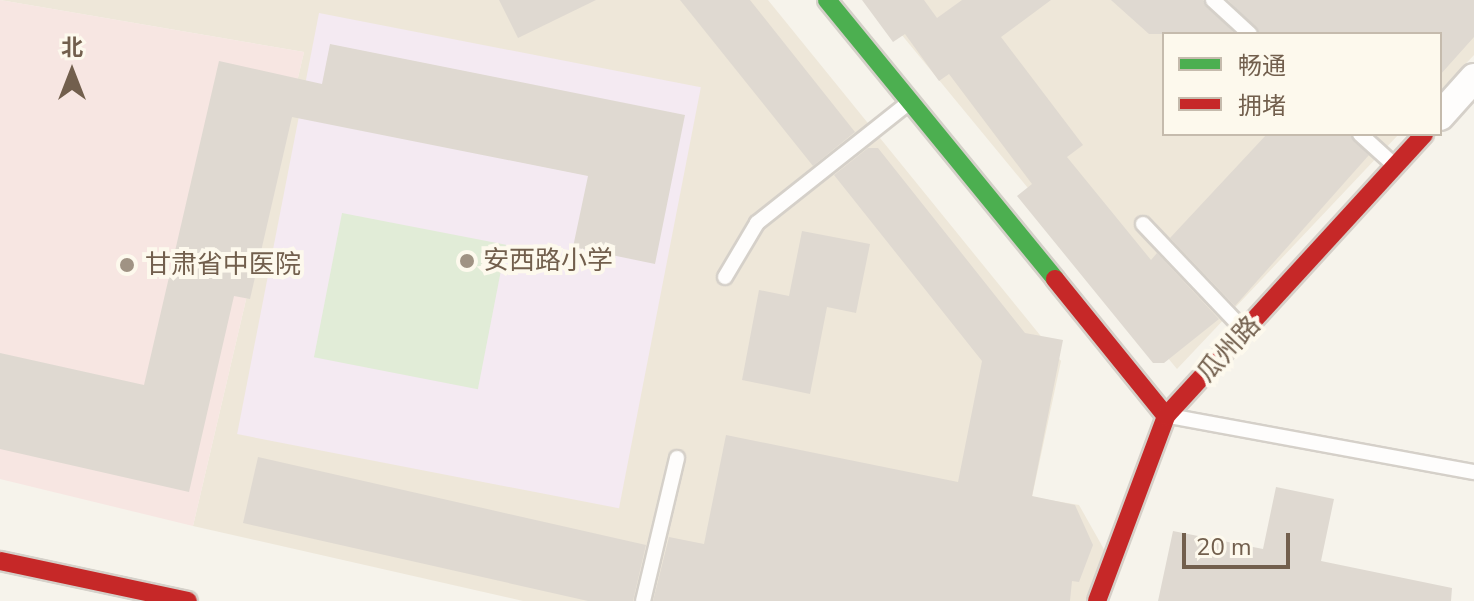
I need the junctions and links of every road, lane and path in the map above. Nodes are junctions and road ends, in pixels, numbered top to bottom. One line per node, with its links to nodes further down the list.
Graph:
1 (827, 0): 5 (street)
2 (1213, 0): 3 (lane)
3 (1248, 32)
4 (1474, 78): 6 (street)
5 (910, 102): 11 (lane); 13 (street)
6 (1442, 114)
7 (1362, 136): 9 (lane)
8 (1422, 136): 9 (street, 瓜州路)
9 (1395, 166): 12 (street, 瓜州路)
10 (1143, 224): 12 (lane)
11 (725, 277)
12 (1246, 332): 13 (street, 瓜州路)
13 (1166, 416): 15 (lane); 19 (street, 瓜州路)
14 (677, 458): 18 (lane)
15 (1474, 472)
16 (0, 561): 17 (street)
17 (175, 600)
18 (643, 601)
19 (1097, 601)

